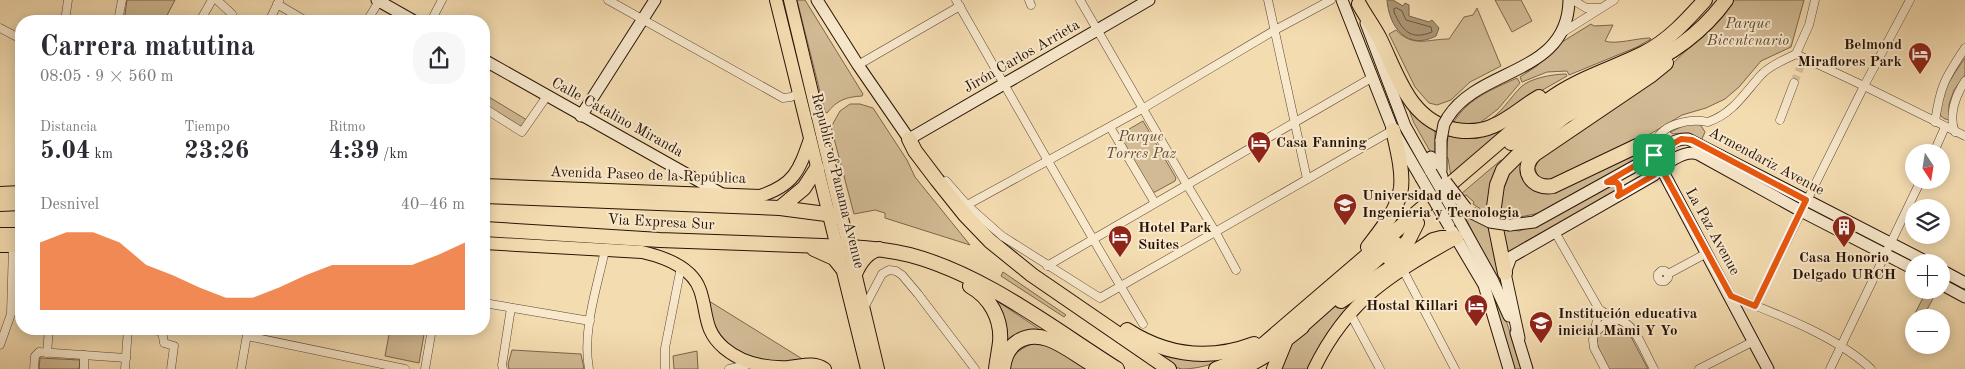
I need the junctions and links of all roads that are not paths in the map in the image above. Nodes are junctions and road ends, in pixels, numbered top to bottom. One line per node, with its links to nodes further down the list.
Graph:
1 (68, 0): 29 (street)
2 (122, 0): 30 (street)
3 (212, 0): 31 (street)
4 (217, 0): 28 (street)
5 (378, 0): 34 (street); 35 (main road)
6 (442, 0): 36 (street)
7 (608, 0): 37 (street)
8 (655, 0): 37 (main road)
9 (776, 0): 55 (main road, Republic of Panama Avenue)
10 (790, 0): 93 (main road, Republic of Panama Avenue)
11 (817, 0): 47 (main road)
12 (1080, 0): 40 (street)
13 (1150, 0): 40 (main road, Jirón Carlos Arrieta)
14 (1268, 0): 41 (street)
15 (1331, 0): 41 (street)
16 (1342, 0): 49 (main road)
17 (1569, 0): 43 (main road)
18 (1573, 0): 27 (street)
19 (1614, 0): 27 (street)
20 (1705, 0): 54 (highway)
21 (1726, 0): 38 (highway)
22 (1815, 0): 45 (street)
23 (1910, 0): 53 (street)
24 (278, 2): 32 (street); 33 (street)
25 (1358, 2): 54 (highway); 65 (main road)
26 (958, 3): 47 (street); 51 (street)
27 (1600, 8): 43 (street)
28 (232, 14)
29 (65, 15)
30 (119, 15)
31 (203, 15)
32 (272, 15)
33 (297, 15)
34 (370, 15)
35 (404, 15)
36 (434, 15)
37 (643, 20): 55 (street); 59 (main road)
38 (1704, 26): 46 (highway); 94 (highway)
39 (0, 28): 42 (street)
40 (1098, 30): 51 (main road, Jirón Carlos Arrieta); 57 (street)
41 (1275, 30): 57 (street); 61 (street)
42 (15, 35)
43 (1559, 35): 75 (main road, bridge)
44 (1965, 48): 62 (street)
45 (1796, 54): 53 (street); 71 (street)
46 (1666, 63): 71 (highway); 122 (highway)
47 (858, 65): 69 (main road)
48 (490, 68): 56 (main road, Calle Catalino Miranda)
49 (1373, 77): 61 (street); 65 (main road)
50 (1965, 80): 66 (street)
51 (1005, 83): 69 (main road, Jirón Carlos Arrieta); 72 (street)
52 (1794, 83): 60 (street)
53 (1864, 86): 62 (street); 85 (street)
54 (1563, 89): 94 (highway)
55 (799, 93): 68 (main road, Republic of Panama Avenue)
56 (547, 96): 58 (street); 59 (main road, Calle Catalino Miranda)
57 (1142, 109): 63 (street); 79 (street)
58 (490, 112)
59 (581, 116): 86 (main road, Calle Catalino Miranda)
60 (1780, 120)
61 (1295, 121): 76 (street); 79 (street)
62 (1935, 122): 64 (street)
63 (1110, 127): 72 (street); 88 (street)
64 (1945, 127): 66 (street); 70 (street)
65 (1399, 128): 75 (main road); 75 (main road); 76 (street); 108 (highway)
66 (1955, 132): 67 (street)
67 (1965, 136)
68 (810, 138): 74 (main road, Republic of Panama Avenue); 86 (main road, Avenida Paseo de la República)
69 (909, 139): 90 (street); 102 (highway)
70 (1938, 144)
71 (1659, 150): 73 (main road); 73 (main road); 77 (main road, Armendariz Avenue); 85 (main road, Armendariz Avenue)
72 (1048, 162): 90 (street); 100 (street)
73 (1667, 164): 84 (main road, Armendariz Avenue); 92 (main road, Armendariz Avenue); 112 (main road, La Paz Avenue)
74 (817, 168): 91 (highway); 93 (main road, Republic of Panama Avenue)
75 (1432, 168): 77 (main road, Armendariz Avenue, bridge); 95 (main road, bridge)
76 (1307, 179): 98 (street)
77 (1607, 182): 84 (main road)
78 (490, 185): 86 (main road, Avenida Paseo de la República)
79 (1186, 185): 88 (street); 98 (street)
80 (1917, 189): 105 (street)
81 (15, 192): 82 (main road)
82 (0, 193)
83 (490, 196): 86 (highway, Via Expresa Sur)
84 (1618, 196): 97 (main road, Armendariz Avenue)
85 (1806, 200): 92 (street); 105 (main road, Armendariz Avenue)
86 (728, 201): 91 (highway, Via Expresa Sur)
87 (15, 203): 89 (highway)
88 (1155, 203): 100 (street)
89 (0, 204)
90 (967, 205): 117 (street)
91 (780, 208): 93 (highway, Via Expresa Sur)
92 (1801, 211): 113 (main road, Armendariz Avenue); 134 (street)
93 (835, 214): 109 (main road, Republic of Panama Avenue)
94 (1415, 220): 108 (highway); 127 (highway); 127 (highway)
95 (1455, 228): 120 (main road); 142 (highway); 150 (main road); 184 (main road)
96 (490, 229): 107 (highway, Via Expresa Sur)
97 (1555, 232): 122 (main road, Armendariz Avenue); 137 (street)
98 (1216, 233): 121 (street); 129 (street)
99 (0, 235): 101 (highway)
100 (1093, 239): 117 (street); 129 (street)
101 (15, 241)
102 (990, 241): 142 (highway); 177 (highway)
103 (490, 242): 111 (main road)
104 (15, 243): 106 (main road)
105 (1891, 243): 113 (street); 114 (main road, Armendariz Avenue)
106 (0, 246)
107 (806, 246): 109 (highway, Via Expresa Sur); 119 (highway)
108 (1369, 246): 127 (highway)
109 (843, 247): 110 (highway, Via Expresa Sur); 119 (main road, Republic of Panama Avenue); 123 (main road, Republic of Panama Avenue)
110 (879, 249): 115 (highway, Via Expresa Sur); 123 (highway)
111 (605, 250): 118 (main road); 139 (street)
112 (1707, 252): 124 (street); 131 (main road, La Paz Avenue)
113 (1886, 254): 116 (main road, Armendariz Avenue); 153 (street)
114 (1912, 254)
115 (910, 255): 173 (highway); 176 (highway)
116 (1905, 264)
117 (1047, 266): 129 (street)
118 (681, 267): 157 (main road); 169 (street)
119 (842, 268): 159 (main road, Republic of Panama Avenue)
120 (1402, 268): 138 (main road); 183 (street)
121 (1236, 270)
122 (1505, 273): 150 (main road)
123 (855, 274): 136 (main road, Republic of Panama Avenue)
124 (1668, 274)
125 (1950, 275): 128 (main road)
126 (15, 278): 152 (street)
127 (1343, 282): 142 (highway)
128 (1965, 284)
129 (1121, 287): 141 (street)
130 (1950, 289): 132 (main road)
131 (1731, 296): 134 (street); 151 (main road, La Paz Avenue)
132 (1965, 297)
133 (490, 304): 135 (street)
134 (1755, 306): 153 (street)
135 (511, 308): 139 (street); 167 (street)
136 (864, 308): 159 (main road, Republic of Panama Avenue); 172 (street)
137 (1599, 309): 140 (street); 149 (street)
138 (1350, 313): 181 (main road); 182 (street)
139 (590, 320): 168 (street)
140 (1618, 320): 149 (street); 187 (street)
141 (1143, 324)
142 (1287, 334): 178 (highway); 179 (highway); 180 (highway)
143 (48, 335): 154 (street)
144 (128, 335): 156 (street)
145 (163, 335): 163 (street)
146 (248, 335): 164 (street)
147 (257, 335): 165 (street)
148 (431, 335): 166 (street)
149 (1594, 335): 186 (street)
150 (1519, 338): 185 (main road)
151 (1754, 341): 188 (street); 189 (main road, La Paz Avenue)
152 (0, 345)
153 (1842, 346): 190 (street); 191 (street)
154 (47, 353): 155 (street); 160 (street)
155 (84, 355): 156 (street); 161 (street)
156 (126, 358): 162 (street)
157 (752, 364): 158 (main road); 170 (street)
158 (790, 368): 171 (main road)
159 (875, 368)
160 (34, 369)
161 (84, 369)
162 (125, 369)
163 (171, 369)
164 (241, 369)
165 (405, 369)
166 (425, 369)
167 (503, 369)
168 (589, 369)
169 (665, 369)
170 (729, 369)
171 (825, 369)
172 (975, 369)
173 (996, 369)
174 (1004, 369): 175 (highway)
175 (1101, 369)
176 (1116, 369)
177 (1169, 369)
178 (1216, 369)
179 (1242, 369)
180 (1274, 369)
181 (1314, 369)
182 (1380, 369)
183 (1455, 369)
184 (1509, 369)
185 (1527, 369)
186 (1605, 369)
187 (1654, 369)
188 (1699, 369)
189 (1768, 369)
190 (1830, 369)
191 (1870, 369)

